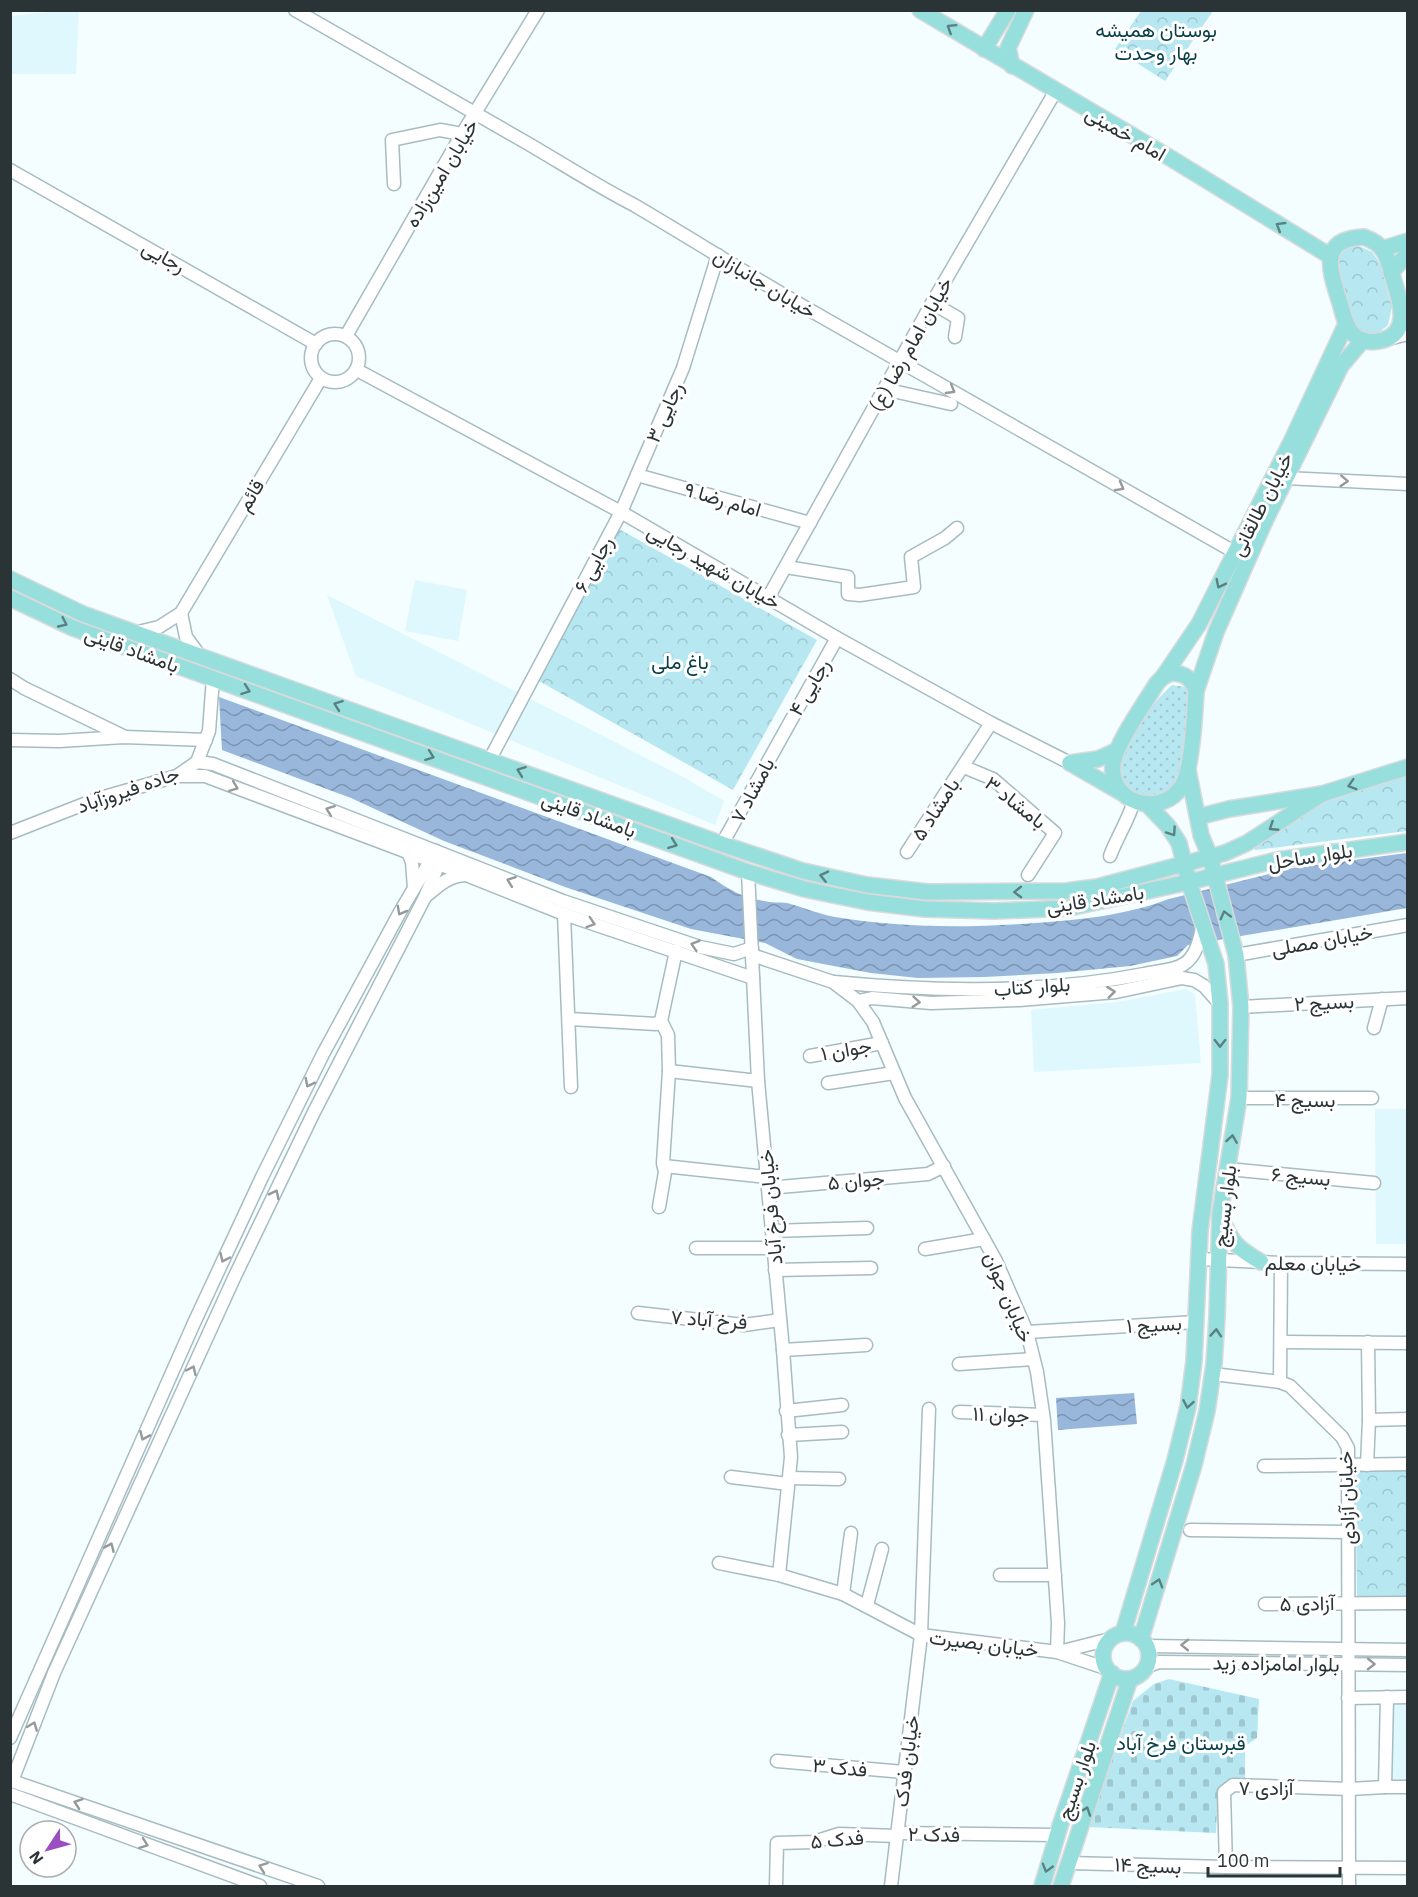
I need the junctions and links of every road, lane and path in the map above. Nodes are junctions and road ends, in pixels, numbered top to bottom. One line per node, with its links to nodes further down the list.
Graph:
1 (296, 10): 9 (street, خیابان جانبازان)
2 (538, 10): 9 (street, خیابان امین‌زاده)
3 (920, 10): 6 (main road, امام خمینی, one-way to 3)
4 (1008, 10): 6 (main road)
5 (1026, 10): 7 (main road)
6 (984, 49): 7 (main road, امام خمینی)
7 (1012, 66): 8 (main road, امام خمینی)
8 (1055, 92): 17 (main road, امام خمینی, one-way to 8); 19 (street, خیابان امام رضا (ع))
9 (475, 115): 10 (street, خیابان امین‌زاده); 16 (street, خیابان جانبازان)
10 (462, 134): 12 (street); 23 (street, خیابان امین‌زاده)
11 (10, 170): 27 (street, رجایی)
12 (394, 184)
13 (1407, 241): 14 (main road)
14 (1382, 249): 17 (main road); 18 (main road)
15 (1407, 253): 18 (main road)
16 (718, 255): 28 (street, خیابان جانبازان); 33 (street, رجایی ۳)
17 (1330, 256): 21 (main road)
18 (1391, 273): 20 (main road)
19 (932, 303): 24 (street); 28 (street, خیابان امام رضا (ع))
20 (1405, 315): 25 (main road)
21 (1346, 324): 26 (main road); 39 (main road, خیابان طالقانی)
22 (1407, 334): 25 (street)
23 (346, 336): 27 (street); 29 (street)
24 (955, 337)
25 (1386, 339): 26 (main road)
26 (1363, 340): 34 (main road, خیابان طالقانی)
27 (316, 344): 30 (street)
28 (900, 361): 31 (street, خیابان امام رضا (ع)); 39 (street, خیابان جانبازان, one-way to 39)
29 (357, 370): 30 (street); 36 (street, خیابان شهید رجایی)
30 (321, 378): 44 (street, قائم)
31 (884, 389): 32 (street); 37 (street, خیابان امام رضا (ع))
32 (951, 404)
33 (637, 475): 36 (street, رجایی ۳); 37 (street, امام رضا ۹)
34 (1286, 478): 35 (street, one-way to 35); 39 (main road, خیابان طالقانی)
35 (1407, 484)
36 (621, 512): 43 (street, خیابان شهید رجایی); 60 (street, رجایی ۶)
37 (810, 523): 40 (street, خیابان امام رضا (ع))
38 (957, 528): 40 (street)
39 (1242, 555): 48 (main road, خیابان طالقانی, one-way to 48); 51 (main road, خیابان طالقانی)
40 (786, 567): 43 (street, خیابان امام رضا (ع))
41 (10, 579): 45 (main road, بامشاد قاینی)
42 (10, 598): 49 (main road, بامشاد قاینی, one-way to 49)
43 (768, 598): 46 (street, خیابان شهید رجایی)
44 (181, 613): 45 (street, قائم); 47 (street)
45 (134, 633): 47 (main road, بامشاد قاینی)
46 (837, 638): 52 (street, خیابان شهید رجایی); 54 (street, رجایی ۴)
47 (200, 656): 53 (main road, بامشاد قاینی, one-way to 47)
48 (1163, 677): 51 (main road); 59 (main road, خیابان طالقانی)
49 (213, 678): 57 (street, جاده فیروزآباد); 58 (main road, بامشاد قاینی, one-way to 58)
50 (10, 679): 55 (street)
51 (1196, 691): 65 (main road, خیابان طالقانی)
52 (991, 723): 62 (street, خیابان شهید رجایی); 63 (street, بامشاد ۵)
53 (398, 727): 58 (main road); 60 (main road, بامشاد قاینی)
54 (781, 736): 72 (street, بامشاد ۷)
55 (124, 737): 56 (street); 57 (street)
56 (10, 740)
57 (206, 740): 61 (street, جاده فیروزآباد)
58 (393, 743): 79 (main road, بامشاد قاینی, one-way to 79)
59 (1116, 751): 62 (main road); 68 (main road)
60 (490, 759): 72 (main road, بامشاد قاینی, one-way to 60)
61 (197, 762): 66 (street, جاده فیروزآباد); 76 (street, one-way to 61)
62 (1070, 763): 68 (main road)
63 (964, 767): 74 (street, بامشاد ۵); 82 (street, بامشاد ۳)
64 (1407, 767): 67 (main road, بلوار ساحل, one-way to 67)
65 (1188, 770): 68 (main road); 69 (main road, بلوار بسیج)
66 (177, 776): 70 (street, جاده فیروزآباد); 73 (street, one-way to 73)
67 (1322, 794): 69 (main road, بلوار ساحل); 77 (main road, بلوار ساحل, one-way to 77)
68 (1135, 800): 75 (street); 78 (main road, بلوار بسیج, one-way to 78)
69 (1198, 817): 77 (main road, بلوار بسیج)
70 (10, 833)
71 (1407, 842): 80 (main road, بلوار ساحل)
72 (722, 844): 85 (main road, بامشاد قاینی, one-way to 72)
73 (408, 852): 76 (street); 84 (street)
74 (907, 852)
75 (1110, 856)
76 (437, 857): 81 (street); 84 (street); 86 (street); 91 (street, one-way to 76)
77 (1210, 857): 78 (main road, بلوار ساحل); 80 (main road, بلوار بسیج)
78 (1184, 864): 83 (main road, بلوار بسیج); 85 (main road, بامشاد قاینی)
79 (748, 872): 85 (main road, بامشاد قاینی); 91 (street, خیابان فرخ آباد)
80 (1214, 874): 83 (main road, بلوار ساحل); 92 (main road, بلوار بسیج, one-way to 80)
81 (465, 875): 86 (street); 87 (street)
82 (1028, 875)
83 (1189, 882): 85 (main road, بامشاد قاینی); 88 (main road, بلوار بسیج)
84 (414, 888): 189 (street, one-way to 189)
85 (1098, 894)
86 (425, 897): 203 (street, one-way to 86)
87 (564, 914): 90 (street, one-way to 90); 101 (street)
88 (1203, 924): 93 (street); 99 (main road, بلوار بسیج)
89 (1407, 925): 92 (street, خیابان مصلی)
90 (676, 951): 94 (street); 102 (street)
91 (752, 952): 94 (street, خیابان فرخ آباد); 95 (street)
92 (1236, 955): 100 (main road, بلوار بسیج)
93 (1178, 971): 95 (street, بلوار کتاب); 98 (street, بلوار کتاب, one-way to 93); 99 (street, بلوار کتاب)
94 (753, 978): 108 (street, خیابان فرخ آباد)
95 (834, 982): 98 (street, خیابان جوان)
96 (1407, 998): 97 (street, بسیج ۲)
97 (1382, 999): 100 (street, بسیج ۲); 103 (street)
98 (858, 1001): 104 (street, خیابان جوان)
99 (1220, 1004): 126 (main road, بلوار بسیج, one-way to 126)
100 (1241, 1007): 111 (main road, بلوار بسیج)
101 (570, 1019): 102 (street); 110 (street)
102 (661, 1021): 106 (street)
103 (1374, 1028)
104 (882, 1043): 105 (street, جوان ۱); 107 (street, خیابان جوان)
105 (810, 1056)
106 (669, 1071): 108 (street); 113 (street)
107 (894, 1072): 109 (street); 114 (street, خیابان جوان)
108 (758, 1081): 116 (street, خیابان فرخ آباد)
109 (828, 1083)
110 (571, 1087)
111 (1239, 1098): 112 (street, بسیج ۴); 115 (main road, بلوار بسیج, one-way to 111)
112 (1371, 1098)
113 (664, 1166): 116 (street, جوان ۵); 118 (street)
114 (944, 1166): 116 (street, جوان ۵); 122 (street, خیابان جوان)
115 (1228, 1169): 117 (street, بسیج ۶); 119 (main road, بلوار بسیج)
116 (767, 1183): 121 (street, خیابان فرخ آباد)
117 (1374, 1183)
118 (659, 1207)
119 (1220, 1213): 127 (main road, بلوار بسیج); 128 (main road)
120 (867, 1228): 121 (street)
121 (772, 1231): 124 (street, خیابان فرخ آباد)
122 (984, 1239): 125 (street); 136 (street, خیابان جوان)
123 (696, 1248): 124 (street)
124 (773, 1248): 132 (street, خیابان فرخ آباد)
125 (925, 1249)
126 (1199, 1259): 127 (street, خیابان معلم); 135 (main road, بلوار بسیج)
127 (1218, 1260): 128 (street, خیابان معلم); 144 (main road, بلوار بسیج, one-way to 127)
128 (1261, 1262): 129 (street, خیابان معلم)
129 (1281, 1263): 130 (street, خیابان معلم); 137 (street)
130 (1407, 1264)
131 (871, 1268): 132 (street)
132 (775, 1269): 134 (street, خیابان فرخ آباد)
133 (638, 1313): 134 (street, فرخ آباد ۷)
134 (780, 1320): 141 (street, خیابان فرخ آباد)
135 (1196, 1322): 136 (street, بسیج ۱); 176 (main road, بلوار بسیج, one-way to 176)
136 (1027, 1332): 142 (street, خیابان جوان)
137 (1282, 1342): 138 (street); 145 (street)
138 (1368, 1342): 139 (street); 152 (street)
139 (1407, 1343)
140 (866, 1345): 141 (street)
141 (783, 1350): 148 (street, خیابان فرخ آباد)
142 (1033, 1359): 143 (street); 150 (street, خیابان جوان)
143 (959, 1364)
144 (1213, 1374): 145 (street, خیابان آزادی); 177 (main road, بلوار بسیج, one-way to 144)
145 (1280, 1382): 158 (street, خیابان آزادی)
146 (842, 1406): 148 (street)
147 (929, 1409): 175 (street, خیابان فدک)
148 (786, 1411): 154 (street, خیابان فرخ آباد)
149 (959, 1412): 150 (street, جوان ۱۱)
150 (1043, 1415): 169 (street, خیابان جوان)
151 (1407, 1419): 152 (street)
152 (1369, 1420): 156 (street)
153 (842, 1432): 154 (street)
154 (789, 1435): 161 (street, خیابان فرخ آباد)
155 (1407, 1464): 156 (street)
156 (1367, 1465): 158 (street)
157 (1264, 1466): 158 (street)
158 (1348, 1466): 163 (street, خیابان آزادی)
159 (731, 1477): 161 (street)
160 (839, 1479): 161 (street)
161 (788, 1481): 167 (street, خیابان فرخ آباد)
162 (1190, 1530): 163 (street)
163 (1348, 1532): 171 (street, خیابان آزادی)
164 (851, 1533): 170 (street)
165 (882, 1549): 174 (street)
166 (719, 1563): 167 (street, خیابان بصیرت)
167 (779, 1575): 170 (street, خیابان بصیرت)
168 (1000, 1575): 169 (street)
169 (1055, 1575): 180 (street, خیابان جوان)
170 (843, 1594): 174 (street, خیابان بصیرت)
171 (1349, 1603): 172 (street, آزادی ۵); 173 (street, آزادی ۵); 178 (street, خیابان آزادی)
172 (1407, 1603)
173 (1265, 1604)
174 (867, 1605): 175 (street, خیابان بصیرت)
175 (921, 1635): 180 (street, خیابان بصیرت); 191 (street, خیابان فدک)
176 (1117, 1636): 177 (main road); 180 (street); 184 (main road)
177 (1144, 1642): 178 (street, بلوار امامزاده زید, one-way to 177); 183 (main road)
178 (1348, 1649): 179 (street, بلوار امامزاده زید); 181 (street, خیابان آزادی)
179 (1407, 1650)
180 (1057, 1652): 184 (street)
181 (1347, 1664): 182 (street, بلوار امامزاده زید, one-way to 182); 183 (street, بلوار امامزاده زید); 188 (street, خیابان آزادی)
182 (1407, 1665)
183 (1146, 1667): 185 (main road)
184 (1110, 1671): 185 (main road); 197 (main road, بلوار بسیج)
185 (1130, 1680): 198 (main road, بلوار بسیج, one-way to 185)
186 (1387, 1697): 187 (street); 188 (street); 192 (street)
187 (1407, 1697)
188 (1348, 1698): 194 (street)
189 (10, 1738)
190 (777, 1761): 191 (street, فدک ۳)
191 (904, 1772): 196 (street, خیابان فدک)
192 (1385, 1786): 193 (street); 194 (street)
193 (1407, 1787)
194 (1350, 1789): 199 (street, آزادی ۷); 200 (street)
195 (10, 1794): 202 (street, one-way to 202)
196 (897, 1835): 197 (street, فدک ۲); 204 (street, فدک ۵); 205 (street, خیابان فدک)
197 (1057, 1835): 206 (main road, بلوار بسیج, one-way to 206)
198 (1069, 1863): 199 (street, بسیج ۱۴); 207 (main road, بلوار بسیج)
199 (1226, 1867): 200 (street, بسیج ۱۴)
200 (1348, 1867): 201 (street, بسیج ۱۴); 208 (street)
201 (1407, 1868)
202 (260, 1887)
203 (318, 1887)
204 (776, 1887)
205 (891, 1887)
206 (1042, 1887)
207 (1061, 1887)
208 (1349, 1887)

